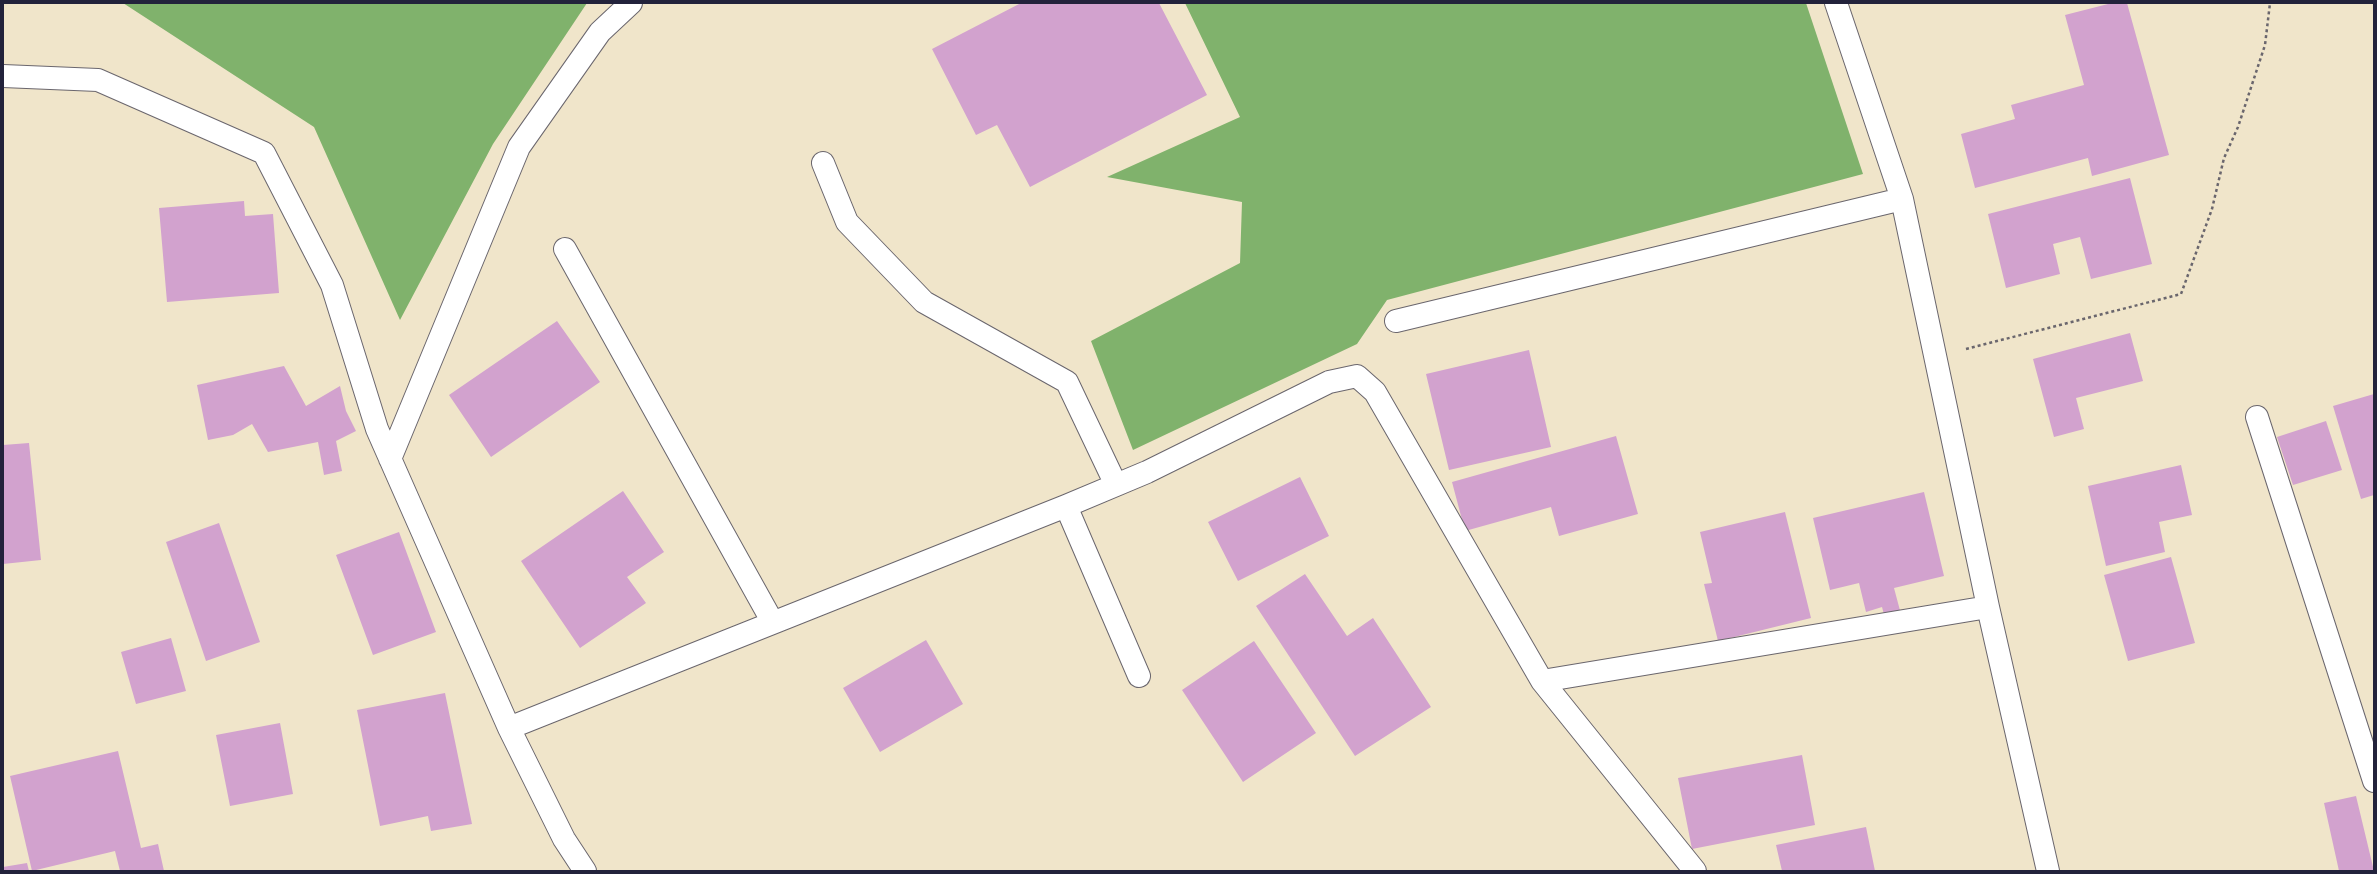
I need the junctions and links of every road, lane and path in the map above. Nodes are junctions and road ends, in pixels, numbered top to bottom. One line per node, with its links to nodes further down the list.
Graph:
1 (631, 3): 11 (street)
2 (1836, 3): 6 (street)
3 (2270, 3): 9 (path)
4 (3, 76): 11 (street)
5 (823, 163): 12 (street)
6 (1902, 199): 8 (street); 9 (street)
7 (565, 249): 15 (street)
8 (1396, 321)
9 (1935, 357): 14 (street)
10 (2257, 417): 19 (street)
11 (390, 459): 18 (street)
12 (1116, 485): 13 (street); 17 (street)
13 (1066, 506): 15 (street); 16 (street)
14 (1988, 607): 17 (street); 22 (street)
15 (772, 621): 18 (street)
16 (1139, 676)
17 (1542, 681): 21 (street)
18 (509, 728): 20 (street)
19 (2374, 782)
20 (585, 871)
21 (1695, 871)
22 (2048, 871)

